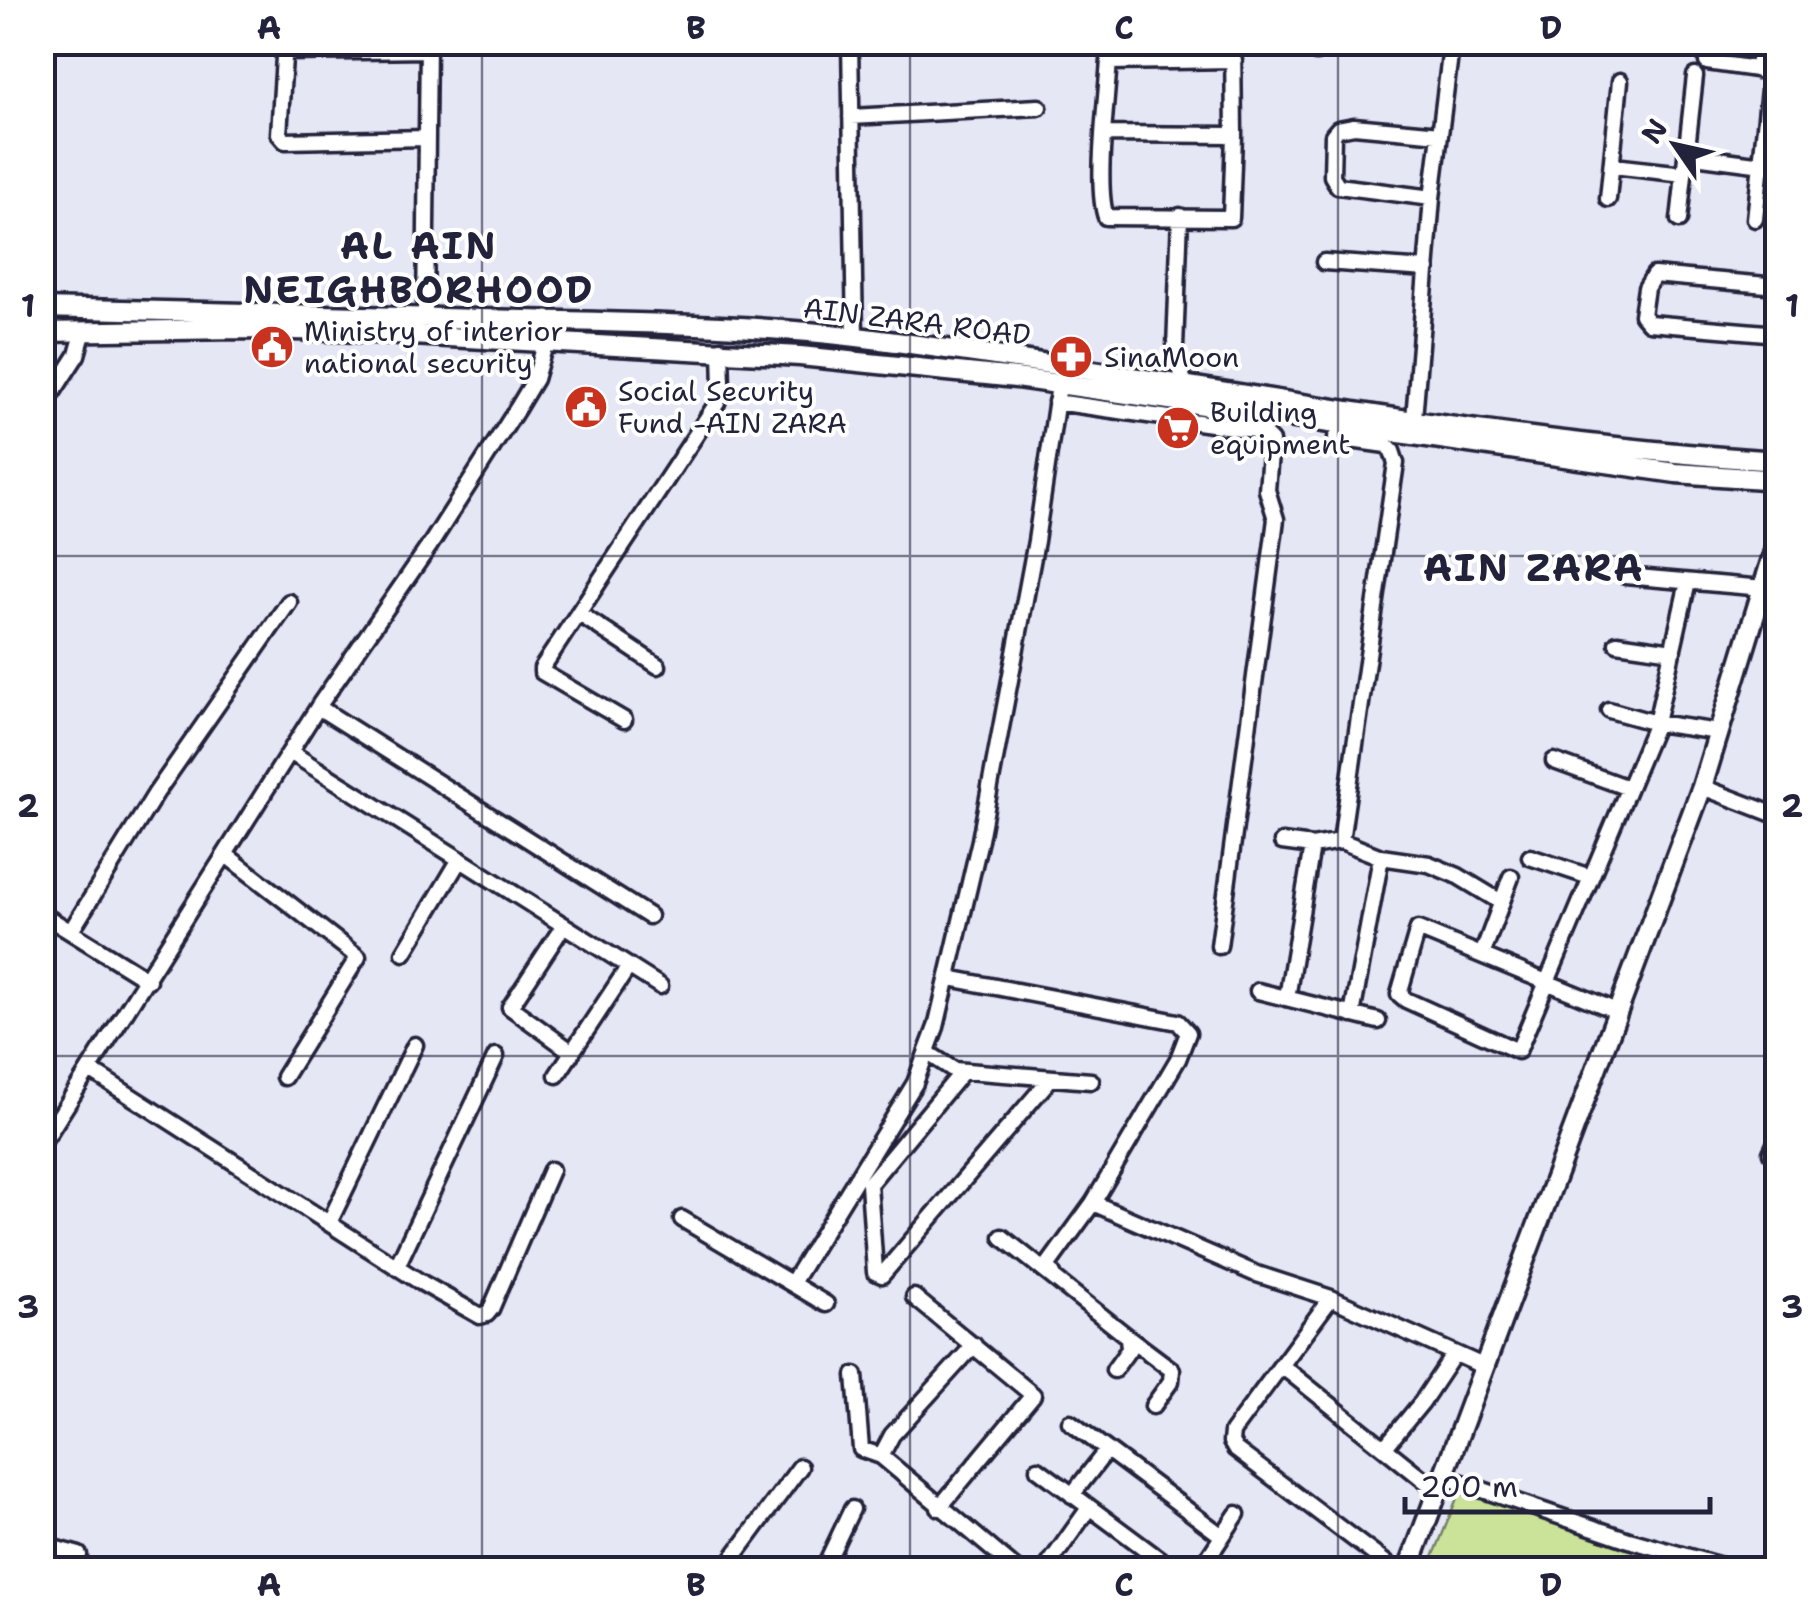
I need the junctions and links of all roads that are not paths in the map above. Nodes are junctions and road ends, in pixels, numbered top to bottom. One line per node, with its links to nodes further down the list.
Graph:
1 (850, 42): 15 (street)
2 (1110, 42): 10 (street)
3 (1233, 42): 9 (street)
4 (1708, 42): 11 (street)
5 (1763, 42): 11 (street)
6 (428, 46): 7 (street); 19 (street)
7 (285, 47): 19 (street)
8 (1450, 55): 17 (street)
9 (1234, 60): 10 (street); 18 (street)
10 (1109, 62): 16 (street)
11 (1769, 71): 21 (street)
12 (1694, 76): 20 (street)
13 (1620, 81): 22 (street)
14 (1039, 107): 15 (street)
15 (851, 116): 38 (street)
16 (1105, 134): 18 (street); 27 (street)
17 (1440, 134): 25 (street); 25 (street)
18 (1234, 135): 27 (street)
19 (427, 138): 34 (street)
20 (1686, 155): 21 (street); 24 (street)
21 (1760, 164): 23 (street); 28 (street)
22 (1613, 166): 24 (street); 26 (street)
23 (1778, 167)
24 (1684, 174): 29 (street)
25 (1432, 198): 31 (street)
26 (1608, 199)
27 (1180, 216): 40 (street)
28 (1755, 219)
29 (1679, 220)
30 (1324, 262): 31 (street)
31 (1427, 270): 46 (street)
32 (1778, 286): 37 (street)
33 (42, 308): 34 (main road, AIN ZARA ROAD)
34 (425, 317): 38 (main road, AIN ZARA ROAD)
35 (84, 330): 36 (main road, AIN ZARA ROAD); 39 (main road, AIN ZARA ROAD); 45 (street)
36 (42, 332)
37 (1778, 334)
38 (854, 337): 42 (main road, AIN ZARA ROAD)
39 (546, 340): 41 (main road, AIN ZARA ROAD); 61 (street)
40 (1175, 348): 42 (street); 43 (street)
41 (721, 349): 44 (main road, AIN ZARA ROAD); 57 (street)
42 (1163, 383): 43 (main road, AIN ZARA ROAD)
43 (1185, 386): 46 (main road, AIN ZARA ROAD)
44 (1057, 393): 49 (main road, AIN ZARA ROAD); 85 (street); 89 (street)
45 (42, 409)
46 (1414, 419): 48 (main road, AIN ZARA ROAD)
47 (1336, 438): 71 (street)
48 (1778, 460)
49 (1757, 480): 50 (main road, AIN ZARA ROAD); 51 (main road)
50 (1778, 480)
51 (1778, 497)
52 (1778, 539): 55 (main road)
53 (1625, 576): 54 (street)
54 (1688, 582): 55 (street); 59 (street)
55 (1764, 588): 65 (main road)
56 (290, 602): 84 (street)
57 (578, 614): 60 (street); 63 (street)
58 (1617, 643): 59 (street)
59 (1673, 651): 64 (street)
60 (658, 666)
61 (318, 707): 66 (street); 82 (street)
62 (1609, 710): 64 (street)
63 (624, 720)
64 (1656, 723): 65 (street); 69 (street)
65 (1719, 732): 68 (main road)
66 (290, 752): 74 (street); 77 (street)
67 (1554, 761): 69 (street)
68 (1702, 787): 70 (street); 95 (main road)
69 (1628, 788): 79 (street)
70 (1778, 816)
71 (1341, 840): 73 (street); 75 (street)
72 (1282, 842): 73 (street)
73 (1312, 846): 94 (street)
74 (226, 855): 90 (street); 105 (street)
75 (1380, 856): 80 (street); 96 (street)
76 (1530, 857): 79 (street)
77 (460, 859): 83 (street); 86 (street)
78 (1510, 877): 80 (street)
79 (1590, 878): 91 (street)
80 (1502, 902): 87 (street)
81 (42, 914): 84 (street)
82 (649, 916)
83 (564, 924): 88 (street); 99 (street)
84 (71, 931): 90 (street)
85 (1219, 946)
86 (404, 953)
87 (1482, 955): 91 (street); 91 (street)
88 (629, 966): 92 (street); 99 (street)
89 (949, 978): 100 (street); 112 (street)
90 (148, 980): 102 (street)
91 (1546, 982): 95 (street)
92 (660, 986)
93 (1258, 991): 94 (street)
94 (1288, 998): 96 (street)
95 (1619, 1012): 126 (main road)
96 (1352, 1015): 97 (street)
97 (1378, 1020)
98 (415, 1045): 114 (street)
99 (572, 1052): 104 (street)
100 (928, 1053): 103 (street); 118 (street)
101 (496, 1056): 116 (street)
102 (90, 1070): 109 (street); 114 (street)
103 (963, 1071): 106 (street); 106 (street)
104 (556, 1075)
105 (284, 1078)
106 (1051, 1078): 107 (street)
107 (1091, 1081)
108 (1778, 1138): 110 (street)
109 (42, 1144)
110 (1778, 1158)
111 (551, 1170): 116 (street)
112 (1092, 1203): 117 (street); 120 (street)
113 (682, 1219): 118 (street)
114 (329, 1223): 116 (street)
115 (1002, 1237): 117 (street)
116 (397, 1266)
117 (1054, 1277): 122 (street)
118 (792, 1283): 121 (street)
119 (914, 1297): 123 (street)
120 (1331, 1298): 124 (street); 125 (street)
121 (826, 1304)
122 (1128, 1336): 127 (street); 129 (street)
123 (974, 1344): 133 (street); 138 (street)
124 (1454, 1354): 126 (street); 131 (street)
125 (1282, 1366): 131 (street); 151 (street)
126 (1485, 1367): 136 (main road)
127 (1114, 1370)
128 (855, 1374): 133 (street)
129 (1153, 1406)
130 (1070, 1422): 132 (street)
131 (1385, 1447): 136 (street)
132 (1107, 1450): 137 (street); 142 (street)
133 (881, 1456): 138 (street)
134 (800, 1467): 145 (street)
135 (1038, 1470): 137 (street)
136 (1442, 1485): 152 (main road); 153 (street)
137 (1072, 1495): 139 (street)
138 (939, 1508): 147 (street)
139 (1089, 1508): 148 (street); 149 (street)
140 (852, 1510): 146 (street)
141 (1237, 1514): 142 (street)
142 (1222, 1536): 150 (street)
143 (42, 1545): 144 (street)
144 (79, 1555)
145 (724, 1570)
146 (823, 1570)
147 (1017, 1570)
148 (1045, 1570)
149 (1174, 1570)
150 (1200, 1570)
151 (1395, 1570)
152 (1408, 1570)
153 (1736, 1570)

